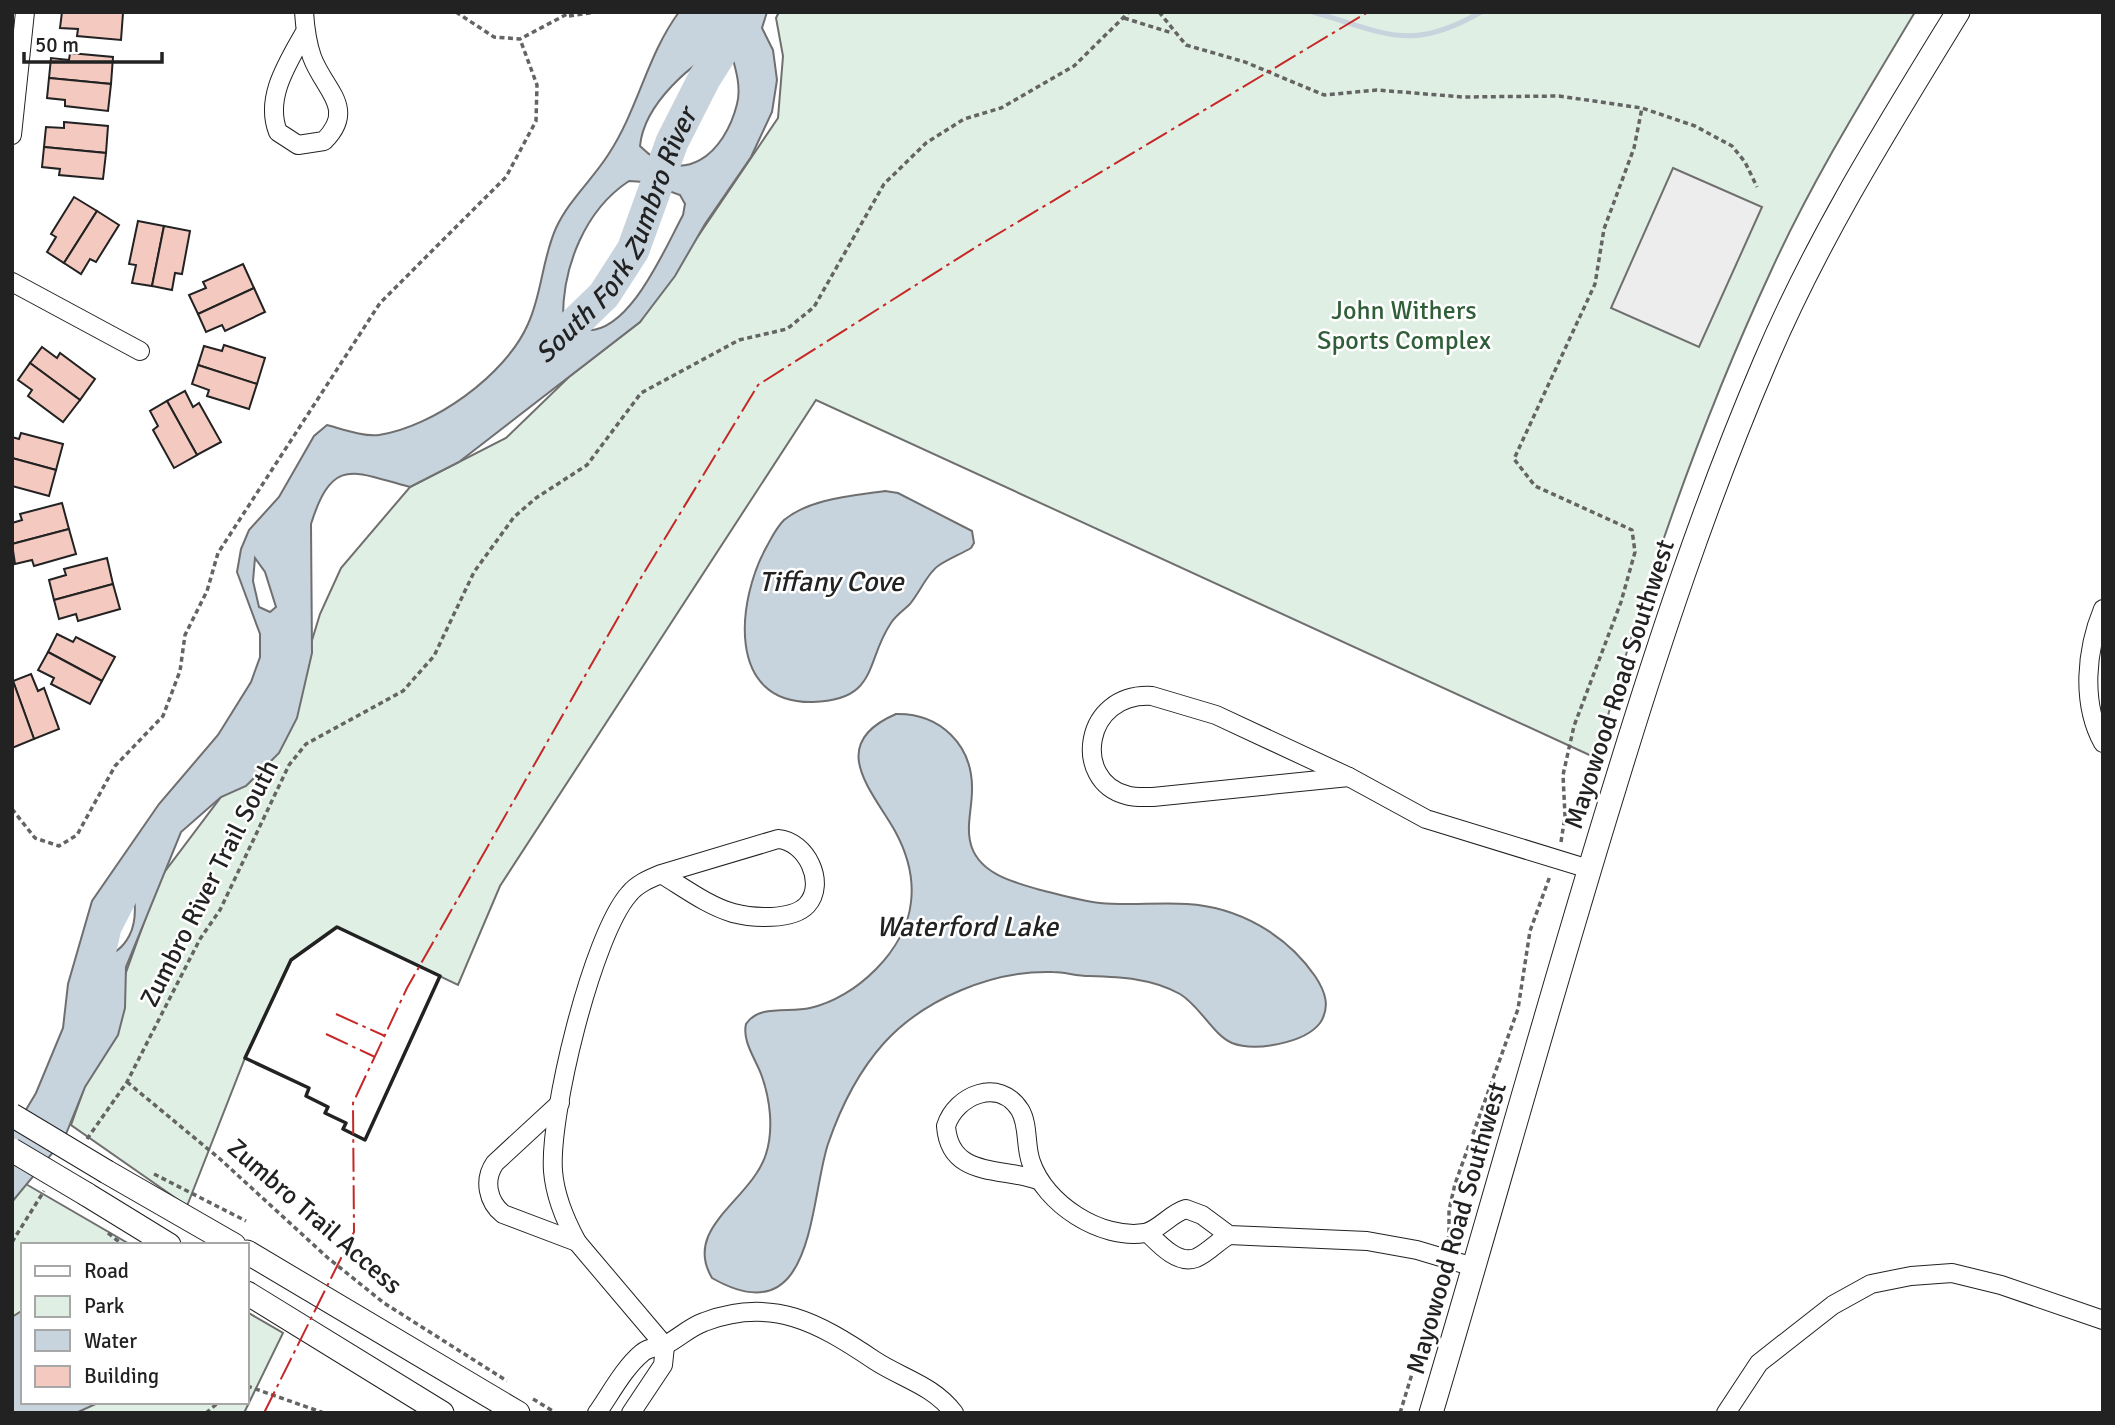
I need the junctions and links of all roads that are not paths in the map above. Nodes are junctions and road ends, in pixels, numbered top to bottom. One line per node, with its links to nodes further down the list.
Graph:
1 (25, 12): 4 (street)
2 (1958, 12): 10 (street, Mayowood Road Southwest)
3 (305, 21): 3 (street)
4 (12, 135)
5 (12, 282): 6 (street)
6 (140, 351)
7 (2103, 609): 8 (street)
8 (2103, 743)
9 (1349, 777): 9 (street); 10 (street)
10 (1589, 869): 22 (street, Mayowood Road Southwest)
11 (661, 874): 11 (street); 12 (street)
12 (560, 1103): 18 (street); 18 (street)
13 (12, 1115): 20 (street, bridge)
14 (12, 1150): 19 (street, bridge)
15 (1040, 1181): 15 (street); 16 (street)
16 (1148, 1233): 17 (street); 17 (street)
17 (1230, 1235): 22 (street)
18 (577, 1242): 25 (street)
19 (166, 1243)
20 (231, 1243)
21 (248, 1253): 26 (street)
22 (1474, 1267): 31 (street, Mayowood Road Southwest)
23 (248, 1294): 27 (street)
24 (2103, 1321): 32 (street)
25 (665, 1346): 28 (street); 29 (street); 30 (street)
26 (519, 1403)
27 (442, 1413)
28 (597, 1413)
29 (631, 1413)
30 (954, 1413)
31 (1432, 1413)
32 (1726, 1413)

